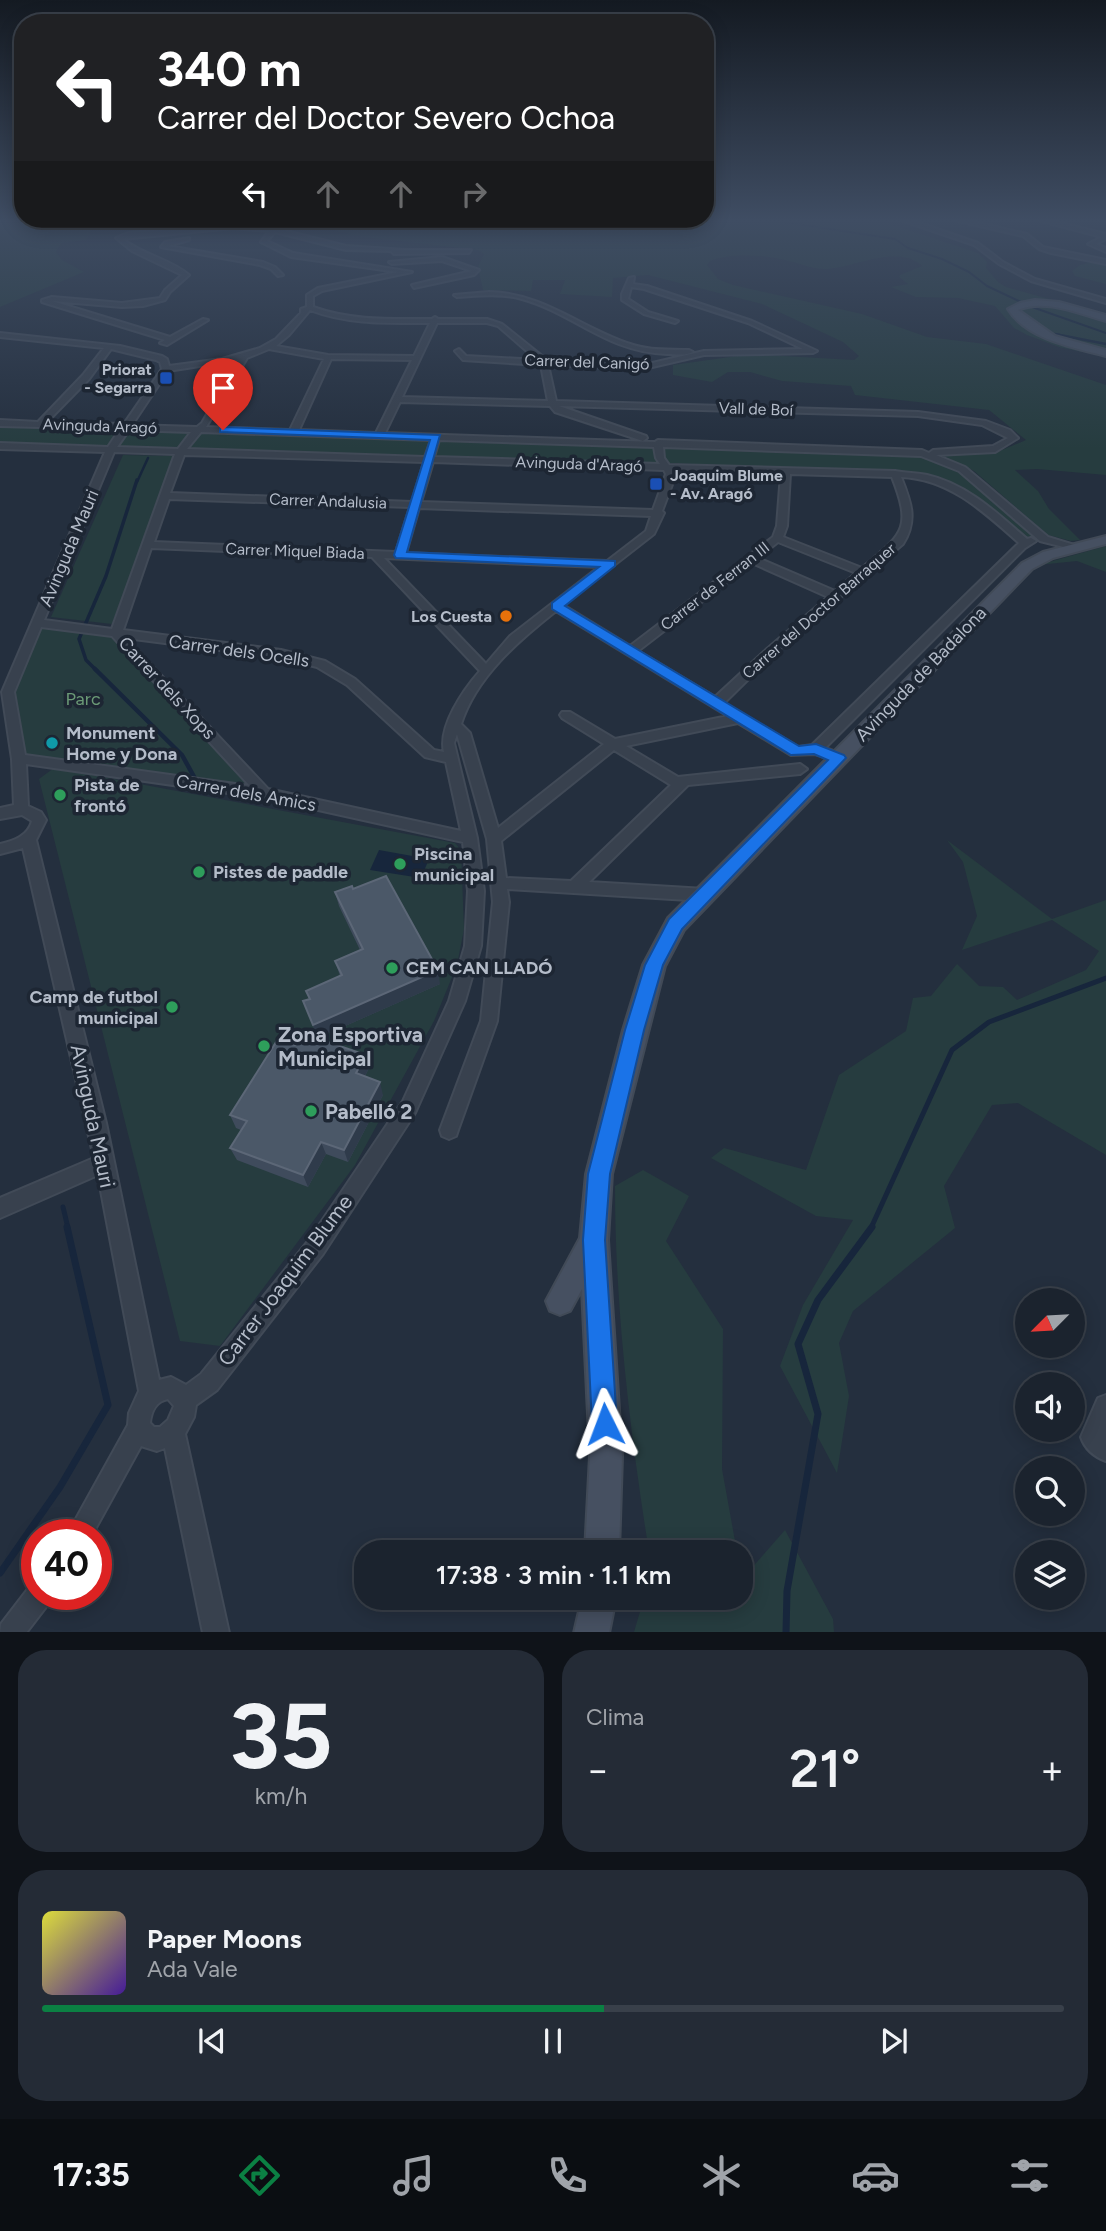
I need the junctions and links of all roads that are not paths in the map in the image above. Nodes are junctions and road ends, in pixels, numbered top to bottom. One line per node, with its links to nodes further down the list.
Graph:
1 (164, 296): 14 (street)
2 (310, 296): 8 (street)
3 (513, 296): 18 (street)
4 (625, 296): 12 (street, Carrer del Canigó)
5 (672, 296): 18 (street, Carrer del Canigó)
6 (1089, 296): 7 (street)
7 (1106, 301)
8 (310, 311): 10 (street); 16 (street)
9 (1106, 318): 19 (street)
10 (435, 319): 23 (street); 24 (street)
11 (205, 320): 14 (street)
12 (676, 321)
13 (0, 335): 15 (street)
14 (170, 339): 20 (street)
15 (109, 346): 20 (street); 29 (street)
16 (268, 346): 21 (street); 22 (street)
17 (459, 351): 24 (street, Carrer del Canigó)
18 (704, 353): 24 (street, Carrer del Canigó)
19 (1106, 353)
20 (147, 354): 25 (street)
21 (245, 354): 25 (street); 31 (street, Carrer dels Xops)
22 (328, 357): 23 (street); 32 (street)
23 (416, 358): 26 (street)
24 (544, 362): 27 (street)
25 (166, 369): 30 (street, Avinguda Mauri)
26 (396, 399): 27 (street, Vall de Boí); 34 (street)
27 (552, 403): 33 (street); 41 (street, Vall de Boí)
28 (0, 423): 29 (street, Avinguda Aragó)
29 (40, 424): 30 (street, Avinguda Aragó)
30 (125, 427): 31 (street, Avinguda Aragó); 39 (street, Avinguda Mauri)
31 (199, 429): 32 (street, Avinguda d'Aragó); 40 (street, Carrer dels Xops)
32 (294, 431): 34 (street, Avinguda d'Aragó)
33 (629, 433): 36 (street); 37 (street)
34 (380, 434): 35 (street, Avinguda d'Aragó)
35 (436, 438): 36 (street, Avinguda d'Aragó); 42 (street)
36 (643, 443): 37 (street, Avinguda d'Aragó); 43 (street)
37 (658, 443): 41 (street, Avinguda d'Aragó); 44 (street)
38 (0, 446): 39 (street, Avinguda Aragó)
39 (111, 449): 40 (street, Avinguda d'Aragó); 64 (street, Avinguda Mauri)
40 (183, 451): 42 (street, Avinguda d'Aragó); 47 (street, Carrer dels Xops)
41 (922, 453): 51 (street, Avinguda d'Aragó)
42 (428, 460): 43 (street, Avinguda d'Aragó); 48 (street)
43 (644, 466): 44 (street, Avinguda d'Aragó)
44 (667, 467): 45 (street, Avinguda d'Aragó); 49 (street)
45 (786, 472): 46 (street, Avinguda d'Aragó); 50 (street, Carrer de Ferran III)
46 (895, 474): 54 (street, Avinguda d'Aragó); 61 (street, Carrer del Doctor Barraquer)
47 (166, 496): 48 (street, Carrer Andalusia); 53 (street, Carrer dels Xops)
48 (415, 504): 49 (street, Carrer Andalusia); 57 (street)
49 (659, 513): 60 (street)
50 (777, 538): 58 (street, Carrer de Ferran III); 61 (street)
51 (1044, 538): 54 (street); 55 (street, Avinguda d'Aragó)
52 (1106, 540): 55 (street, Avinguda de Badalona)
53 (147, 545): 56 (street, Carrer Miquel Biada); 65 (street, Carrer dels Xops)
54 (1022, 546): 59 (street, Avinguda d'Aragó); 73 (street)
55 (1076, 547): 59 (street, Avinguda de Badalona)
56 (376, 555): 57 (street, Carrer Miquel Biada); 67 (street)
57 (400, 555): 60 (street, Carrer Miquel Biada)
58 (752, 559): 62 (street); 66 (street, Carrer de Ferran III)
59 (1034, 561): 76 (street, Avinguda de Badalona)
60 (611, 564): 63 (street)
61 (863, 572): 62 (street, Carrer del Doctor Barraquer)
62 (836, 596): 68 (street, Carrer del Doctor Barraquer)
63 (556, 606): 66 (street); 67 (street)
64 (38, 623): 65 (street, Carrer dels Ocells); 77 (street, Avinguda Mauri)
65 (116, 634): 75 (street, Carrer dels Ocells); 80 (street, Carrer dels Xops)
66 (632, 650): 68 (street)
67 (487, 670): 71 (street)
68 (716, 702): 70 (street)
69 (566, 715): 72 (street)
70 (741, 718): 72 (street); 74 (street)
71 (453, 725): 75 (street); 85 (street)
72 (613, 744): 79 (street); 85 (street)
73 (816, 748): 74 (street); 76 (street)
74 (796, 752): 78 (street)
75 (449, 758): 84 (street, Carrer Joaquim Blume)
76 (839, 758): 78 (street, Avinguda de Badalona)
77 (19, 760): 80 (street, Carrer dels Amics); 81 (street, Avinguda Mauri)
78 (809, 775): 79 (street); 89 (street, Avinguda de Badalona)
79 (684, 781): 88 (street)
80 (264, 793): 84 (street, Carrer dels Amics)
81 (21, 810): 82 (street); 83 (street)
82 (0, 814)
83 (27, 838): 86 (street); 91 (street, Avinguda Mauri)
84 (471, 838): 96 (street, Carrer Joaquim Blume)
85 (494, 839): 87 (street)
86 (0, 849)
87 (499, 883): 88 (street); 90 (street)
88 (574, 888): 89 (street)
89 (705, 895): 93 (street, Avinguda de Badalona)
90 (449, 1130)
91 (104, 1163): 92 (street); 95 (street, Avinguda Mauri)
92 (0, 1208)
93 (594, 1240): 94 (street); 102 (street, Avinguda de Badalona)
94 (560, 1301)
95 (151, 1395): 96 (street); 98 (street)
96 (184, 1400): 99 (street)
97 (1106, 1406): 100 (street)
98 (139, 1427): 99 (street); 101 (street)
99 (173, 1432): 106 (street)
100 (1099, 1444)
101 (88, 1519)
102 (602, 1540)
103 (28, 1610): 105 (street)
104 (596, 1610): 107 (street)
105 (11, 1632)
106 (216, 1632)
107 (591, 1632)

